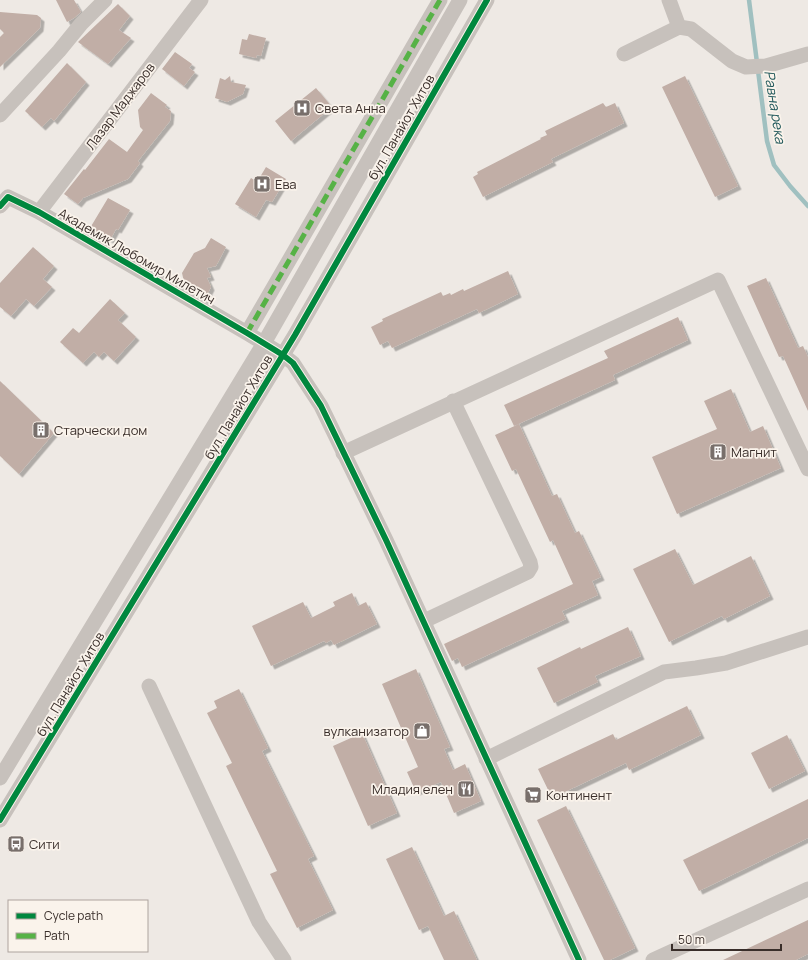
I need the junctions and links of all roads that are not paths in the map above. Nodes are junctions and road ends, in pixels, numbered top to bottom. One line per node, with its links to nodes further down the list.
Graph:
1 (105, 0): 10 (street)
2 (201, 0): 12 (street, Лазар Маджаров)
3 (440, 0): 13 (street)
4 (460, 0): 14 (street, бул. Панайот Хитов)
5 (487, 0): 15 (street, бул. Панайот Хитов)
6 (669, 0): 7 (street)
7 (679, 27): 8 (street); 9 (street)
8 (624, 54)
9 (808, 54)
10 (0, 115)
11 (2, 198): 12 (street, Академик Любомир Милетич)
12 (39, 212): 13 (street, Академик Любомир Милетич)
13 (247, 333): 14 (street, Академик Любомир Милетич)
14 (264, 343): 15 (street, Академик Любомир Милетич); 23 (street, бул. Панайот Хитов)
15 (283, 355): 17 (street, Академик Любомир Милетич); 24 (street, бул. Панайот Хитов)
16 (453, 401): 17 (street); 18 (street); 19 (street)
17 (343, 452): 19 (street, Академик Любомир Милетич)
18 (808, 469)
19 (424, 621): 22 (street, Академик Любомир Милетич)
20 (808, 637): 22 (street)
21 (149, 686): 26 (street)
22 (486, 759): 27 (street, Академик Любомир Милетич)
23 (0, 778)
24 (0, 820)
25 (808, 890): 28 (street)
26 (284, 960)
27 (579, 960)
28 (653, 960)

